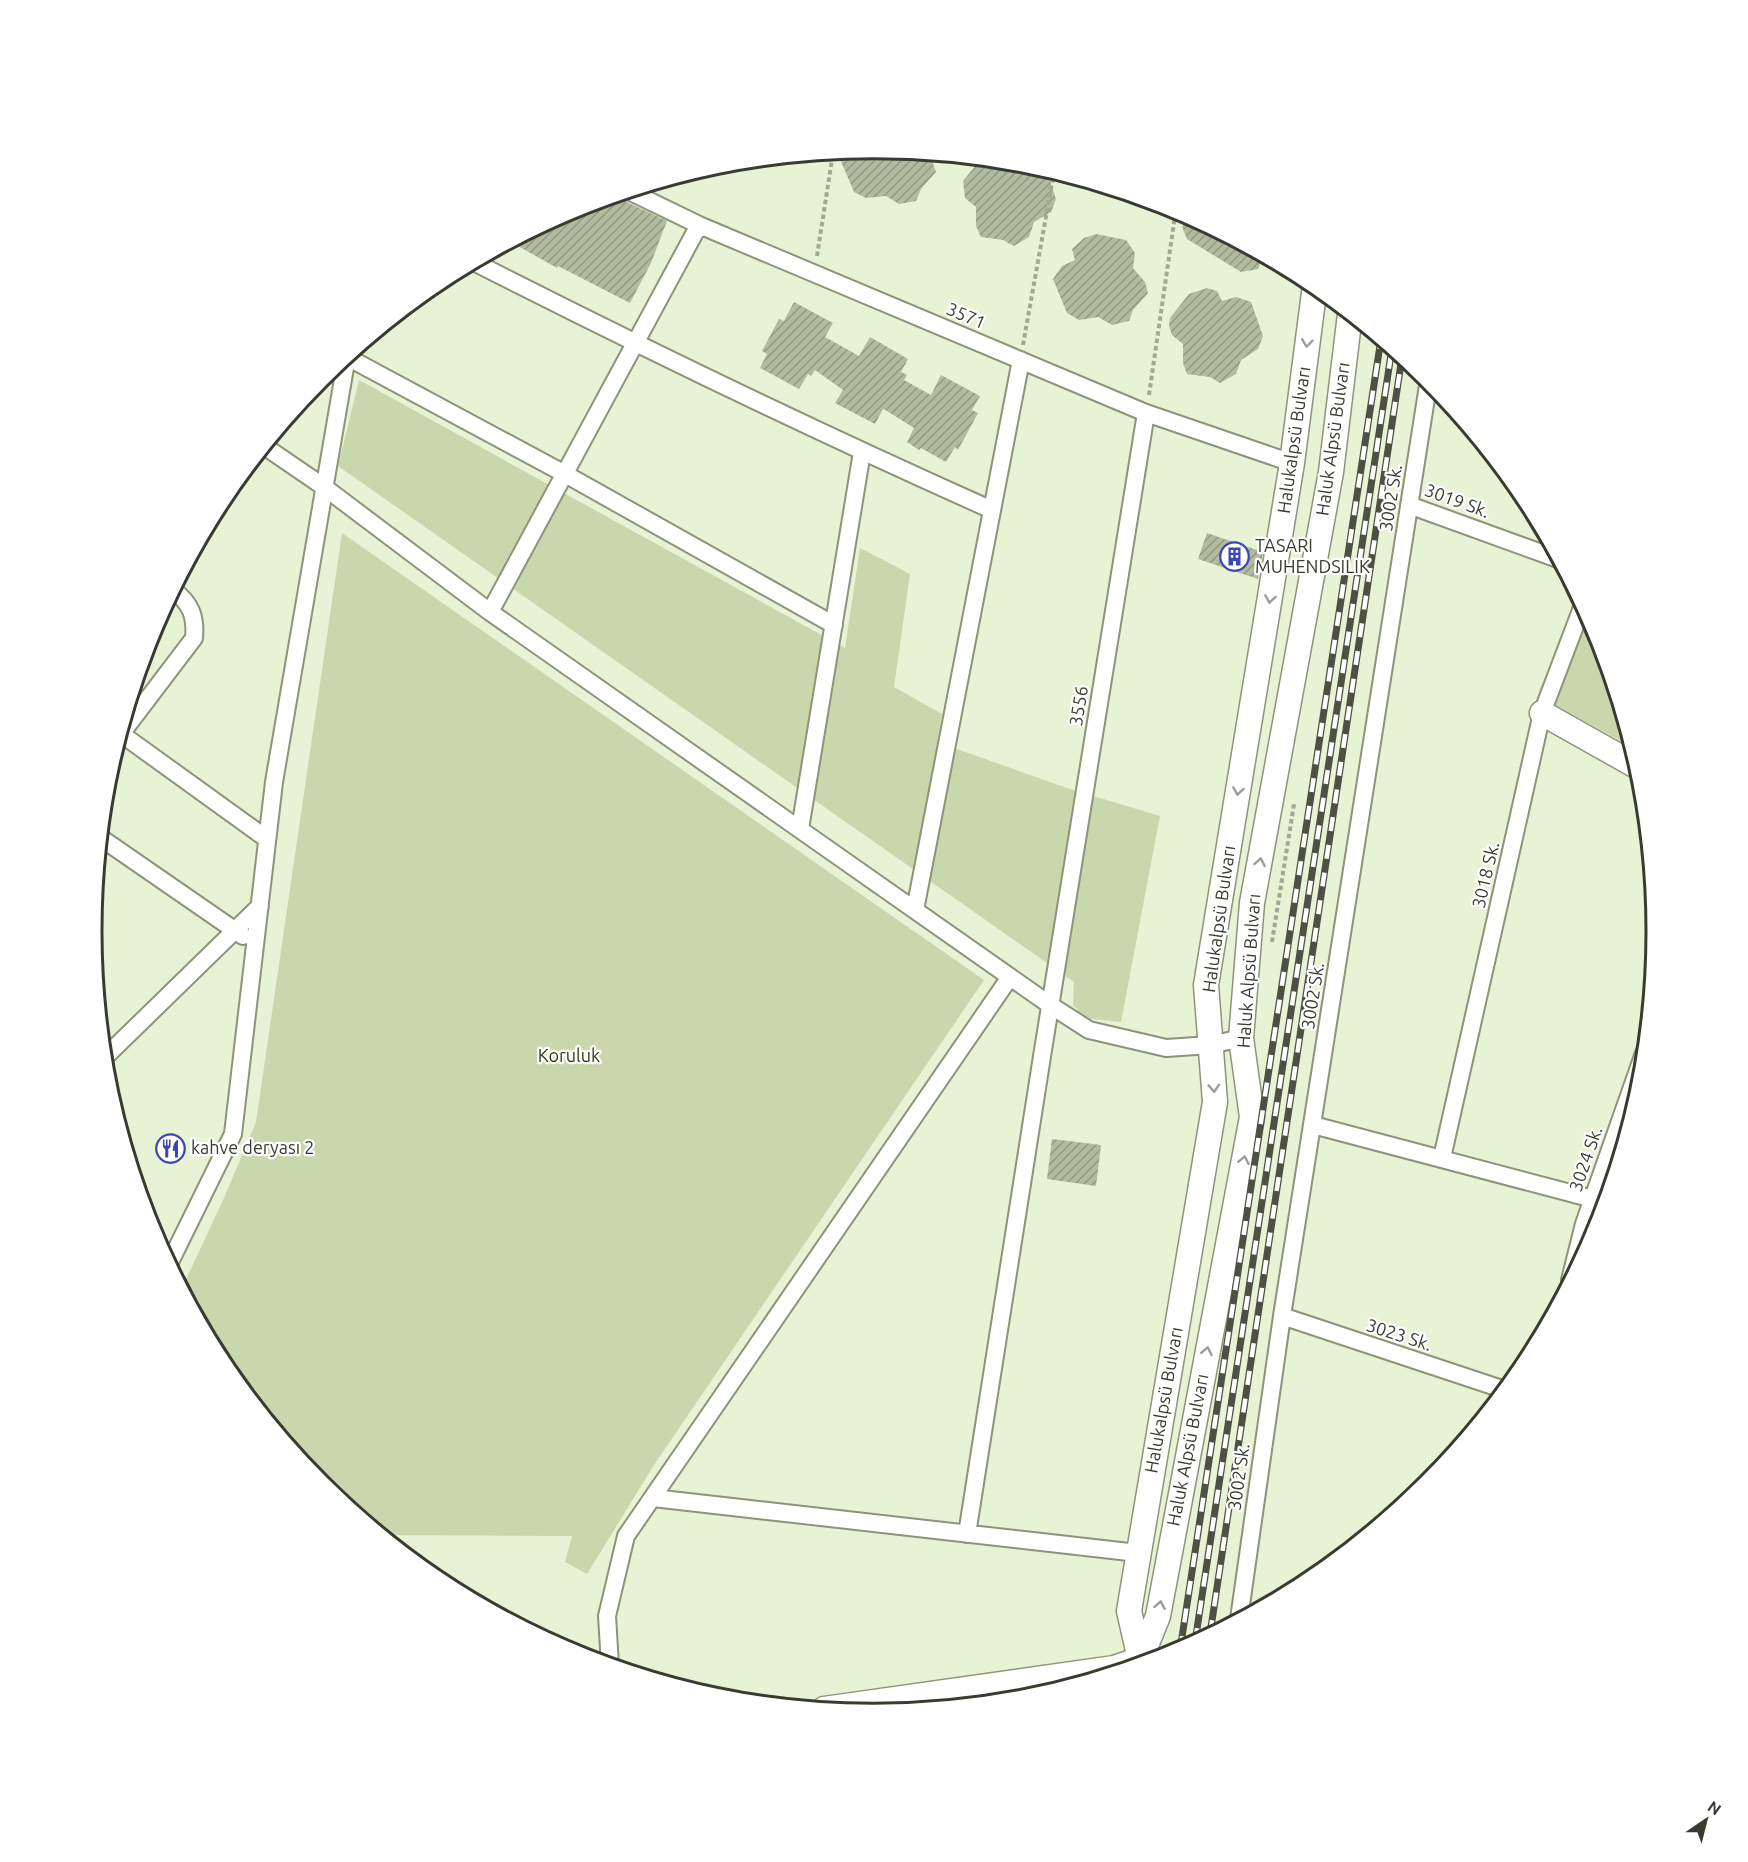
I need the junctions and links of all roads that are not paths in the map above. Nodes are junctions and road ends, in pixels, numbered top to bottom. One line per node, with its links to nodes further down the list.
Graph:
1 (638, 196): 2 (street, 3571)
2 (699, 225): 6 (street); 8 (street, 3571)
3 (482, 266): 6 (street)
4 (1313, 297): 14 (main road, Halukalpsü Bulvarı, one-way to 14)
5 (1349, 323): 37 (main road, Haluk Alpsü Bulvarı, one-way to 5)
6 (635, 344): 13 (street); 15 (street)
7 (355, 360): 15 (street)
8 (1021, 360): 11 (street, 3571); 18 (street)
9 (345, 370): 16 (street)
10 (1427, 393): 17 (street, 3002 Sk.)
11 (1146, 413): 14 (street, 3571); 36 (street, 3556)
12 (271, 451): 16 (street)
13 (862, 452): 18 (street); 23 (street)
14 (1292, 463): 38 (main road, Halukalpsü Bulvarı, one-way to 38)
15 (565, 474): 21 (street); 23 (street)
16 (324, 487): 21 (street); 29 (street)
17 (1409, 505): 19 (street, 3019 Sk.); 41 (street, 3002 Sk.)
18 (992, 510): 32 (street)
19 (1548, 556)
20 (180, 595): 25 (street)
21 (490, 612): 28 (street)
22 (1578, 616): 24 (street, 3018 Sk.)
23 (834, 626): 28 (street)
24 (1542, 713): 27 (main road); 42 (street, 3018 Sk.)
25 (131, 720)
26 (126, 738): 29 (street)
27 (1627, 761)
28 (800, 829): 32 (street)
29 (267, 839): 31 (street)
30 (108, 842): 33 (street)
31 (260, 906): 33 (street); 34 (street)
32 (915, 910): 35 (street)
33 (233, 931): 34 (street); 39 (street)
34 (255, 943): 45 (street)
35 (1010, 977): 36 (street); 48 (street)
36 (1050, 1005): 38 (street); 49 (street, 3556)
37 (1241, 1038): 38 (street); 52 (main road, Haluk Alpsü Bulvarı, one-way to 37)
38 (1211, 1045): 50 (main road, Halukalpsü Bulvarı, one-way to 50)
39 (112, 1050)
40 (1626, 1105): 43 (street, 3024 Sk.)
41 (1313, 1125): 42 (street); 46 (street, 3002 Sk.)
42 (1442, 1158): 43 (street)
43 (1593, 1199): 44 (street, 3024 Sk.)
44 (1579, 1243)
45 (174, 1254)
46 (1282, 1316): 47 (street, 3023 Sk.); 51 (street, 3002 Sk.)
47 (1496, 1387)
48 (653, 1498): 49 (street); 53 (street)
49 (967, 1534): 50 (street)
50 (1138, 1553): 54 (main road, Halukalpsü Bulvarı)
51 (1240, 1610)
52 (1142, 1654)
53 (609, 1656)
54 (1138, 1656)
55 (1094, 1671): 56 (main road)
56 (868, 1703)

